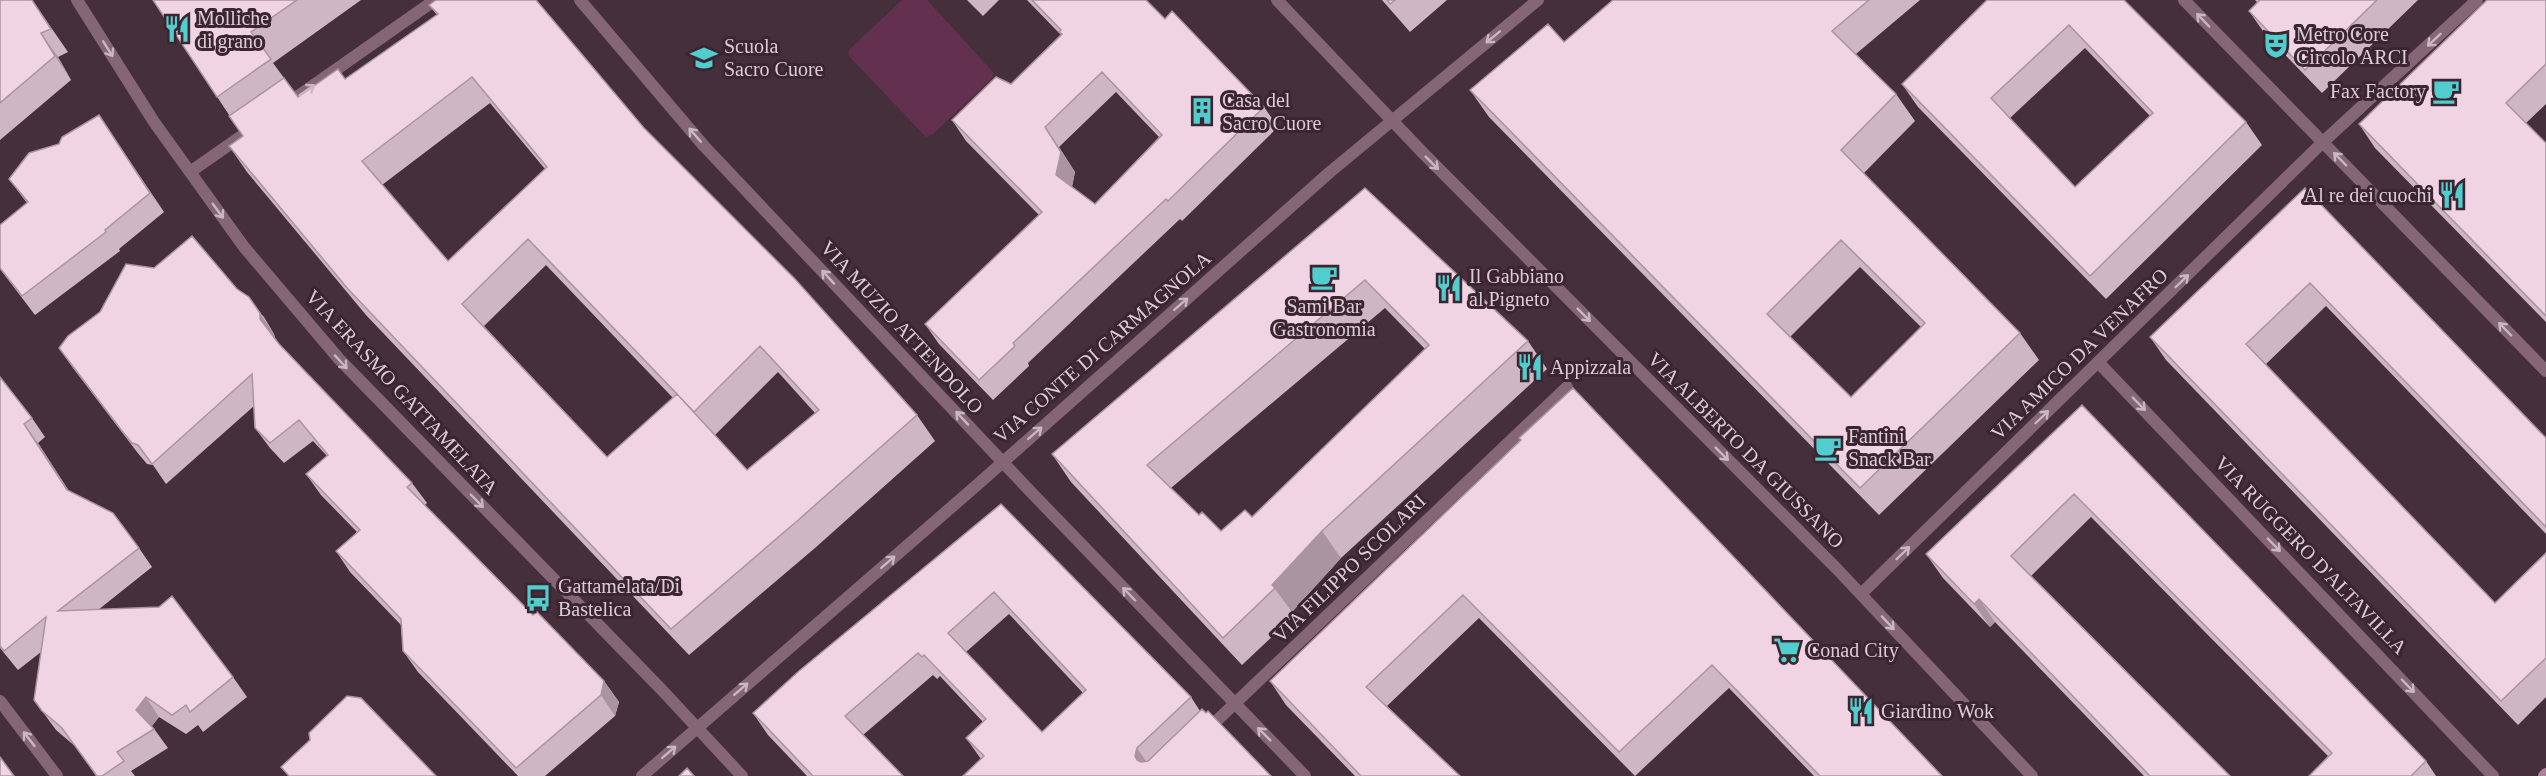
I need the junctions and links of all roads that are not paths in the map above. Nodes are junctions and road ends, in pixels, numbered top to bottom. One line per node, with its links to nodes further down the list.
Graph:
1 (77, 0): 10 (street, VIA ERASMO GATTAMELATA, one-way to 10)
2 (435, 0): 10 (street, one-way to 2)
3 (580, 0): 14 (street, VIA MUZIO ATTENDOLO, one-way to 3)
4 (1277, 0): 8 (street, VIA ALBERTO DA GIUSSANO)
5 (1538, 0): 8 (street, VIA CONTE DI CARMAGNOLA, one-way to 8)
6 (2184, 0): 9 (street, one-way to 6)
7 (2477, 0): 9 (street, VIA AMICO DA VENAFRO, one-way to 9)
8 (1392, 120): 14 (street, VIA CONTE DI CARMAGNOLA, one-way to 8); 15 (street, VIA ALBERTO DA GIUSSANO, one-way to 15)
9 (2323, 142): 11 (street, VIA AMICO DA VENAFRO, one-way to 9); 12 (street, one-way to 9)
10 (190, 172): 18 (street, VIA ERASMO GATTAMELATA, one-way to 18)
11 (2098, 362): 15 (street, VIA AMICO DA VENAFRO, one-way to 11); 25 (street, VIA RUGGERO D'ALTAVILLA, one-way to 25)
12 (2546, 371)
13 (1568, 387): 17 (street, VIA FILIPPO SCOLARI)
14 (1002, 461): 17 (street, VIA MUZIO ATTENDOLO, one-way to 14); 18 (street, VIA CONTE DI CARMAGNOLA, one-way to 14)
15 (1861, 594): 24 (street, VIA ALBERTO DA GIUSSANO, one-way to 24)
16 (0, 701): 20 (street, one-way to 16)
17 (1234, 704): 19 (street, VIA FILIPPO SCOLARI); 23 (street, VIA MUZIO ATTENDOLO, one-way to 17)
18 (697, 727): 21 (street, VIA CONTE DI CARMAGNOLA, one-way to 18); 22 (street, VIA ERASMO GATTAMELATA)
19 (1200, 736)
20 (57, 776)
21 (642, 776)
22 (742, 776)
23 (1305, 776)
24 (2032, 776)
25 (2493, 776)

